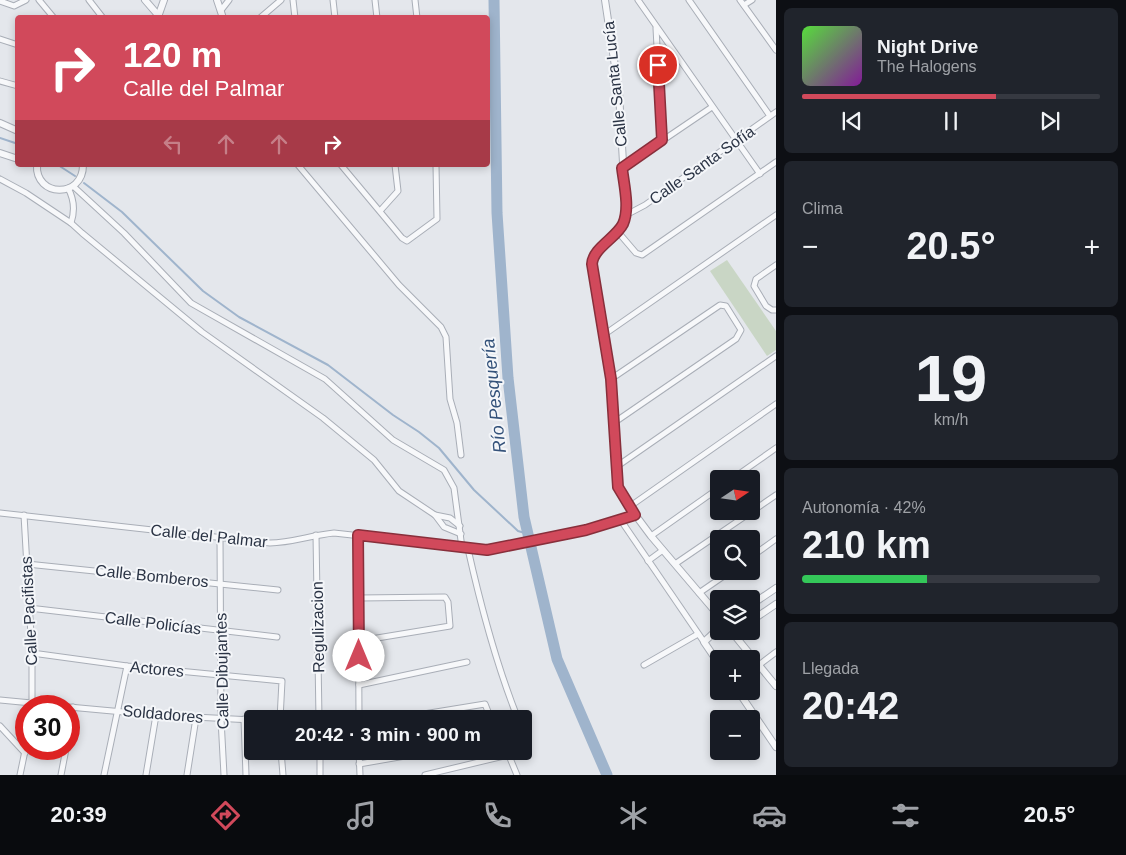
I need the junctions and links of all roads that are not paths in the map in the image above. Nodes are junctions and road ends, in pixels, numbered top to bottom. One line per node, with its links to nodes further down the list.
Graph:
1 (26, 0): 18 (street)
2 (39, 0): 21 (street)
3 (89, 0): 22 (street)
4 (145, 0): 23 (street)
5 (164, 0): 24 (street)
6 (217, 0): 20 (street)
7 (229, 0): 20 (street)
8 (281, 0): 26 (street)
9 (293, 0): 27 (street)
10 (333, 0): 28 (street)
11 (375, 0): 29 (street)
12 (415, 0): 30 (street)
13 (605, 0): 53 (street, Calle Santa Lucía)
14 (638, 0): 31 (street)
15 (689, 0): 39 (street)
16 (740, 0): 19 (street)
17 (752, 0): 19 (street)
18 (0, 1)
19 (744, 5): 34 (street)
20 (222, 9): 25 (street)
21 (52, 15)
22 (101, 15)
23 (157, 15)
24 (158, 15)
25 (223, 15)
26 (264, 15)
27 (295, 15)
28 (335, 15)
29 (377, 15)
30 (417, 15)
31 (656, 27): 37 (street); 42 (street)
32 (0, 39): 33 (street)
33 (15, 44)
34 (776, 50)
35 (0, 81): 36 (street)
36 (15, 85)
37 (712, 107): 42 (street); 43 (street)
38 (776, 112): 39 (street, Calle Santa Sofía)
39 (770, 116): 43 (street, Calle Santa Sofía)
40 (0, 123): 41 (street)
41 (15, 130)
42 (662, 140): 53 (street)
43 (736, 140): 54 (street); 58 (street, Calle Santa Sofía)
44 (0, 153): 45 (street)
45 (15, 158)
46 (776, 162): 54 (street)
47 (35, 167): 56 (street)
48 (83, 167): 56 (street)
49 (300, 167): 70 (street)
50 (343, 167): 57 (street)
51 (395, 167): 57 (street)
52 (436, 167): 57 (street)
53 (622, 168): 58 (street, Calle Santa Lucía)
54 (760, 174): 61 (street)
55 (0, 179): 60 (street)
56 (70, 187): 60 (street); 81 (street)
57 (380, 211)
58 (626, 215): 61 (street)
59 (776, 215): 64 (street)
60 (71, 223): 79 (street)
61 (618, 232): 64 (street)
62 (776, 265): 63 (street)
63 (776, 310)
64 (605, 334): 66 (street)
65 (776, 356): 71 (street)
66 (611, 379): 68 (street); 68 (street)
67 (775, 404): 75 (street)
68 (615, 422): 71 (street)
69 (776, 448): 72 (street)
70 (460, 455)
71 (616, 467): 75 (street)
72 (745, 470)
73 (710, 494): 85 (street)
74 (776, 495): 93 (street)
75 (629, 507): 78 (street)
76 (0, 512): 77 (street, Calle del Palmar)
77 (24, 515): 86 (street, Calle del Palmar); 92 (street, Calle Pacifistas)
78 (635, 515): 80 (street, Calle del Palmar); 85 (street)
79 (435, 516): 81 (street); 82 (street)
80 (620, 520): 88 (street, Calle del Palmar); 91 (street)
81 (460, 526): 82 (street)
82 (461, 534): 88 (street)
83 (316, 535): 84 (street, Calle del Palmar); 86 (street, Calle del Palmar); 128 (street, Regulizacion)
84 (358, 535): 88 (street, Calle del Palmar); 99 (street)
85 (651, 536): 89 (street)
86 (220, 537): 95 (street, Calle Dibujantes)
87 (776, 540): 90 (street)
88 (465, 549): 132 (street)
89 (663, 550): 91 (street); 93 (street)
90 (760, 551)
91 (648, 561): 106 (street)
92 (27, 564): 95 (street, Calle Bomberos); 103 (street, Calle Pacifistas)
93 (675, 564): 98 (street)
94 (718, 580): 98 (street)
95 (220, 583): 97 (street, Calle Bomberos); 105 (street, Calle Dibujantes)
96 (776, 588): 100 (street)
97 (278, 590)
98 (699, 593): 102 (street)
99 (359, 598): 109 (street); 109 (street)
100 (760, 599)
101 (776, 604): 104 (street)
102 (710, 606)
103 (29, 608): 105 (street, Calle Policías); 113 (street, Calle Pacifistas)
104 (760, 615)
105 (222, 631): 108 (street, Calle Policías); 119 (street, Calle Dibujantes)
106 (698, 634): 110 (street); 116 (street)
107 (710, 636): 110 (street)
108 (277, 637)
109 (359, 641): 120 (street)
110 (704, 642): 111 (street)
111 (710, 651)
112 (776, 652): 115 (street)
113 (32, 653): 117 (street, Actores); 122 (street, Calle Pacifistas)
114 (467, 662): 120 (street)
115 (760, 664)
116 (644, 665)
117 (127, 666): 119 (street, Actores); 133 (street)
118 (760, 667): 121 (street)
119 (222, 675): 127 (street, Actores); 136 (street, Calle Dibujantes)
120 (359, 685): 129 (street)
121 (776, 686)
122 (32, 695)
123 (0, 700): 125 (street)
124 (744, 700): 140 (street)
125 (15, 702)
126 (80, 708): 133 (street, Soldadores)
127 (280, 710)
128 (319, 710)
129 (359, 710)
130 (448, 710): 131 (street)
131 (488, 710)
132 (514, 710)
133 (117, 711): 134 (street, Soldadores); 153 (street)
134 (156, 715): 135 (street, Soldadores); 154 (street)
135 (196, 718): 136 (street, Soldadores); 155 (street)
136 (221, 719): 137 (street, Soldadores); 156 (street, Calle Dibujantes)
137 (244, 719)
138 (0, 726): 139 (street)
139 (15, 742)
140 (776, 747)
141 (23, 760): 151 (street)
142 (64, 760): 152 (street)
143 (245, 760): 157 (street)
144 (282, 760): 158 (street)
145 (320, 760): 159 (street)
146 (359, 760): 150 (street)
147 (382, 760): 150 (street)
148 (481, 760): 161 (street)
149 (510, 760): 162 (street)
150 (359, 764): 160 (street)
151 (20, 775)
152 (61, 775)
153 (104, 775)
154 (146, 775)
155 (187, 775)
156 (224, 775)
157 (246, 775)
158 (283, 775)
159 (320, 775)
160 (360, 775)
161 (425, 775)
162 (517, 775)

